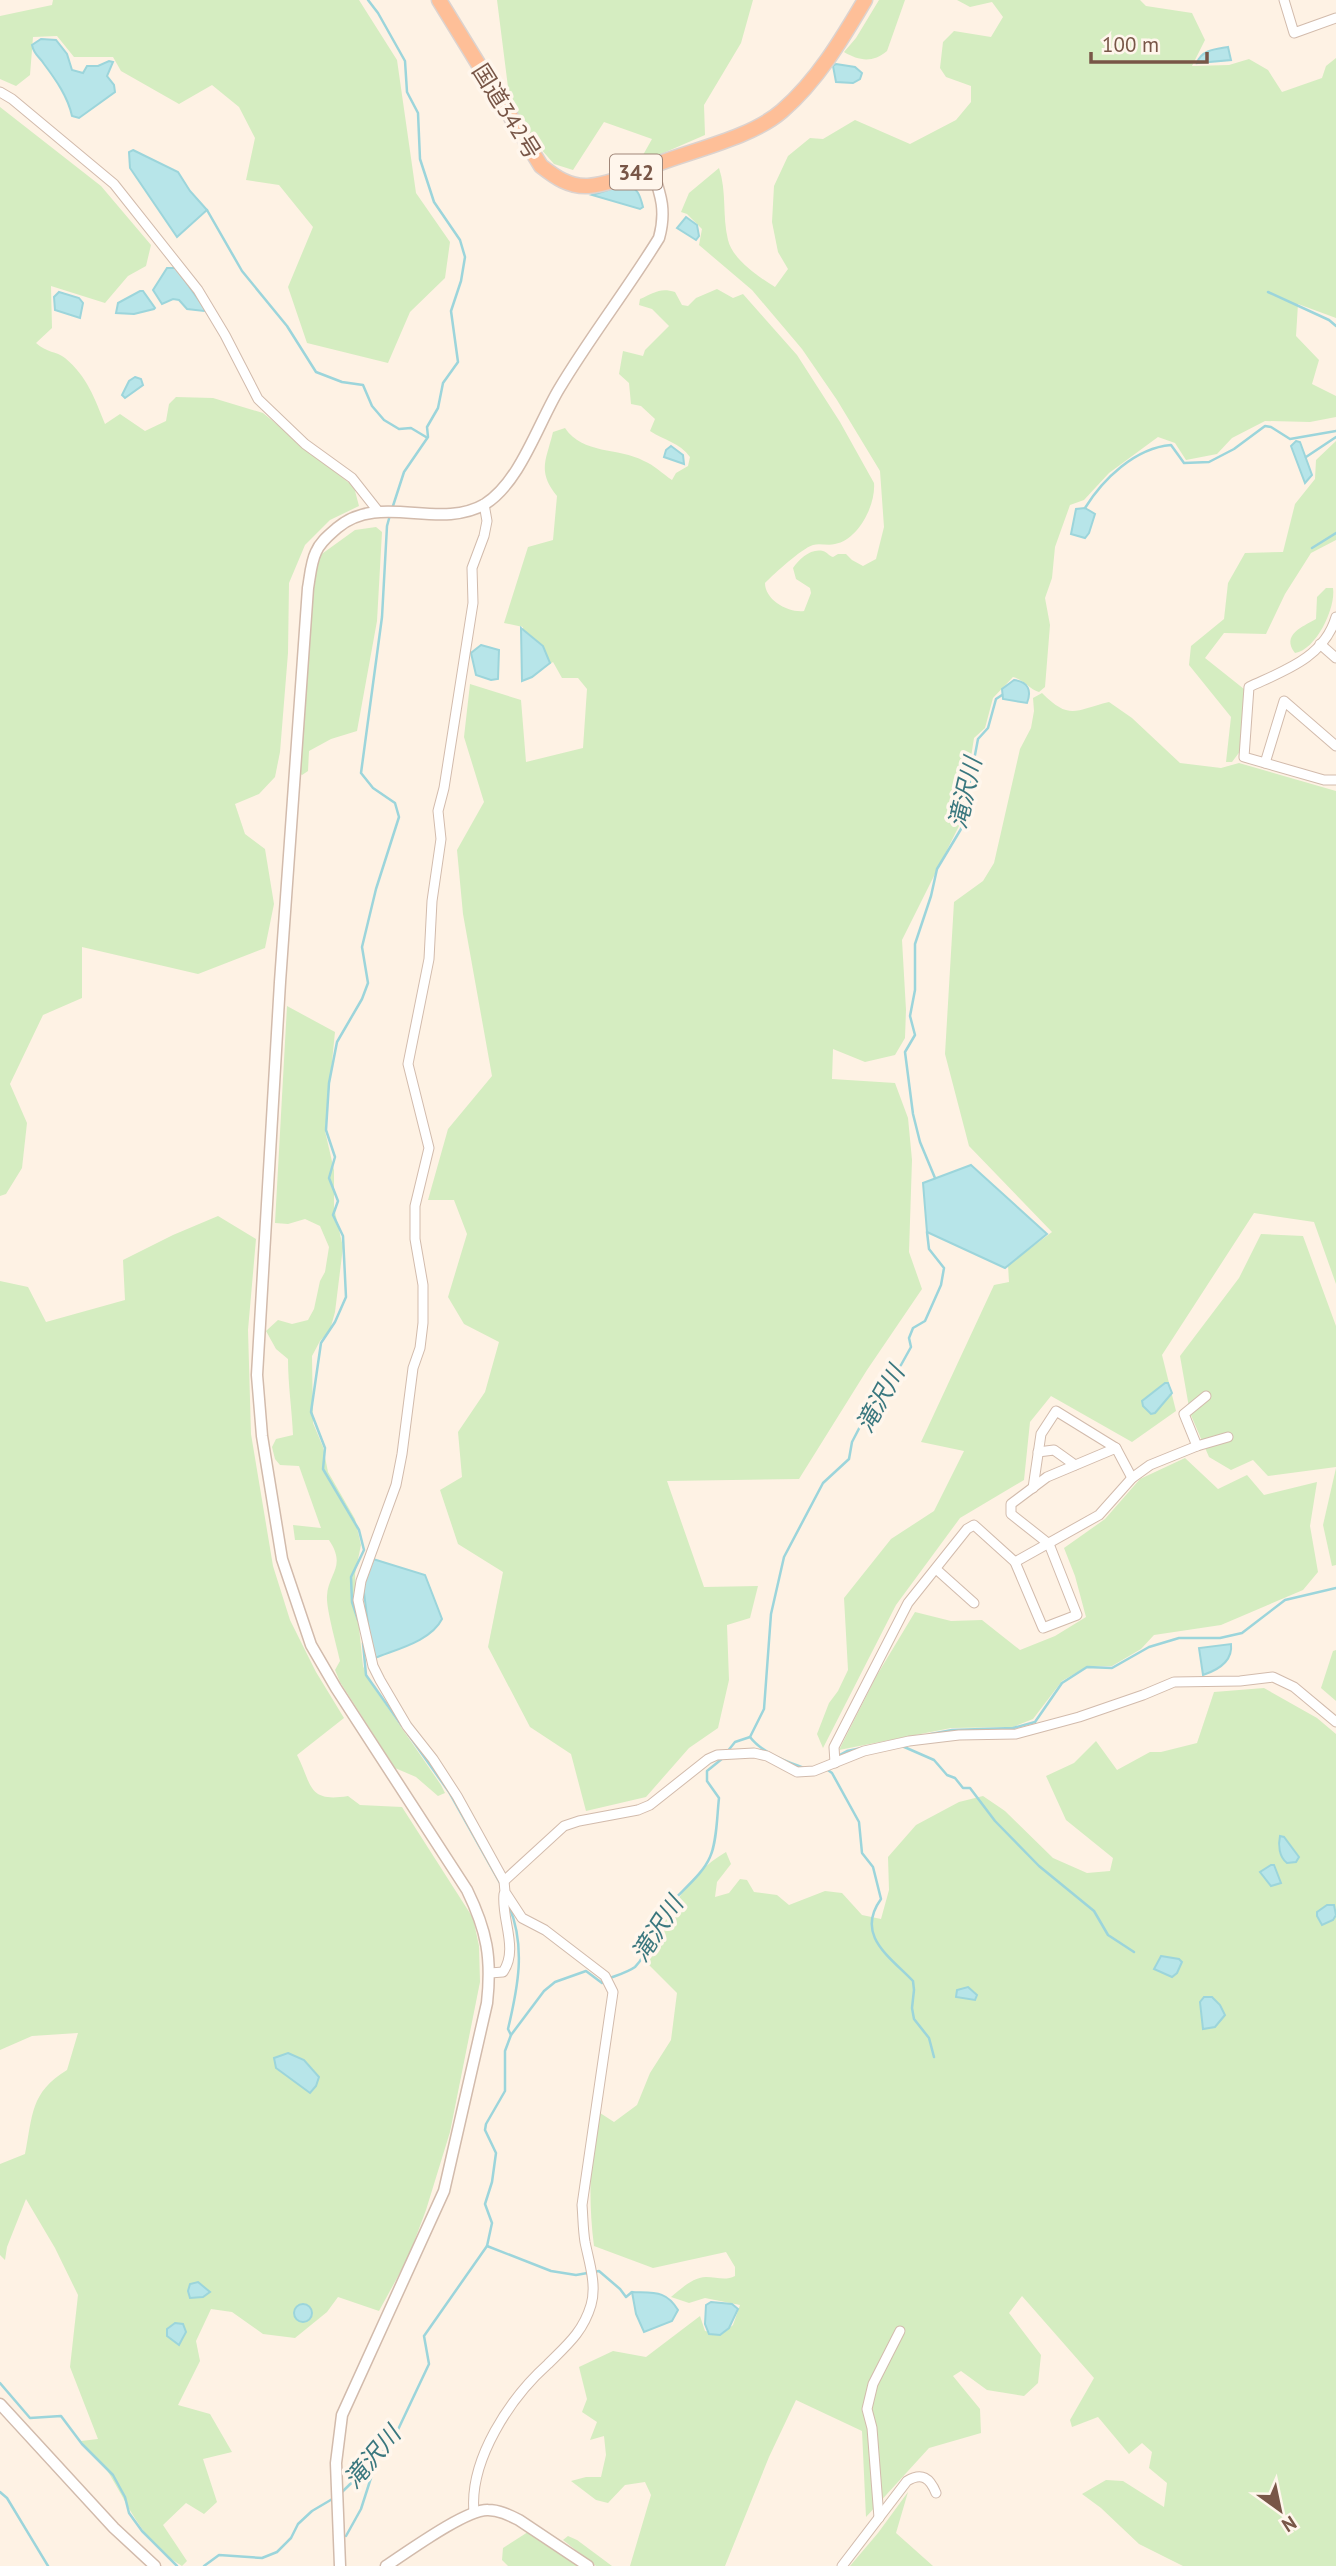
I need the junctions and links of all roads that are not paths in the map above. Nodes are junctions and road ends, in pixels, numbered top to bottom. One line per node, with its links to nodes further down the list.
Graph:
1 (439, 0): 6 (highway, 国道342号 / 342)
2 (865, 0): 6 (highway, 国道342号 / 342)
3 (1284, 0): 4 (street)
4 (1336, 18)
5 (0, 92): 8 (street)
6 (650, 166): 7 (street)
7 (484, 504): 8 (street); 29 (street)
8 (378, 511): 31 (street)
9 (1336, 617): 10 (street)
10 (1320, 644): 11 (street); 13 (street)
11 (1336, 658)
12 (1336, 746): 13 (street)
13 (1265, 763): 14 (street)
14 (1336, 780)
15 (1206, 1396): 17 (street)
16 (1228, 1437): 17 (street)
17 (1197, 1446): 21 (street)
18 (1116, 1448): 19 (street); 20 (street); 21 (street)
19 (1038, 1452): 20 (street); 22 (street)
20 (1075, 1465): 22 (street)
21 (1132, 1478): 23 (street)
22 (1033, 1488): 23 (street)
23 (1049, 1544): 24 (street); 24 (street)
24 (1015, 1562): 25 (street)
25 (936, 1569): 26 (street); 28 (street)
26 (974, 1603)
27 (1336, 1722): 28 (street)
28 (835, 1763): 29 (street)
29 (504, 1881): 30 (street)
30 (505, 1892): 31 (street); 35 (street)
31 (490, 1973): 38 (street)
32 (900, 2331): 36 (street)
33 (0, 2404): 37 (street)
34 (936, 2493): 36 (street)
35 (474, 2512): 39 (street); 40 (street)
36 (879, 2518): 41 (street)
37 (155, 2566)
38 (340, 2566)
39 (386, 2566)
40 (589, 2566)
41 (842, 2566)

